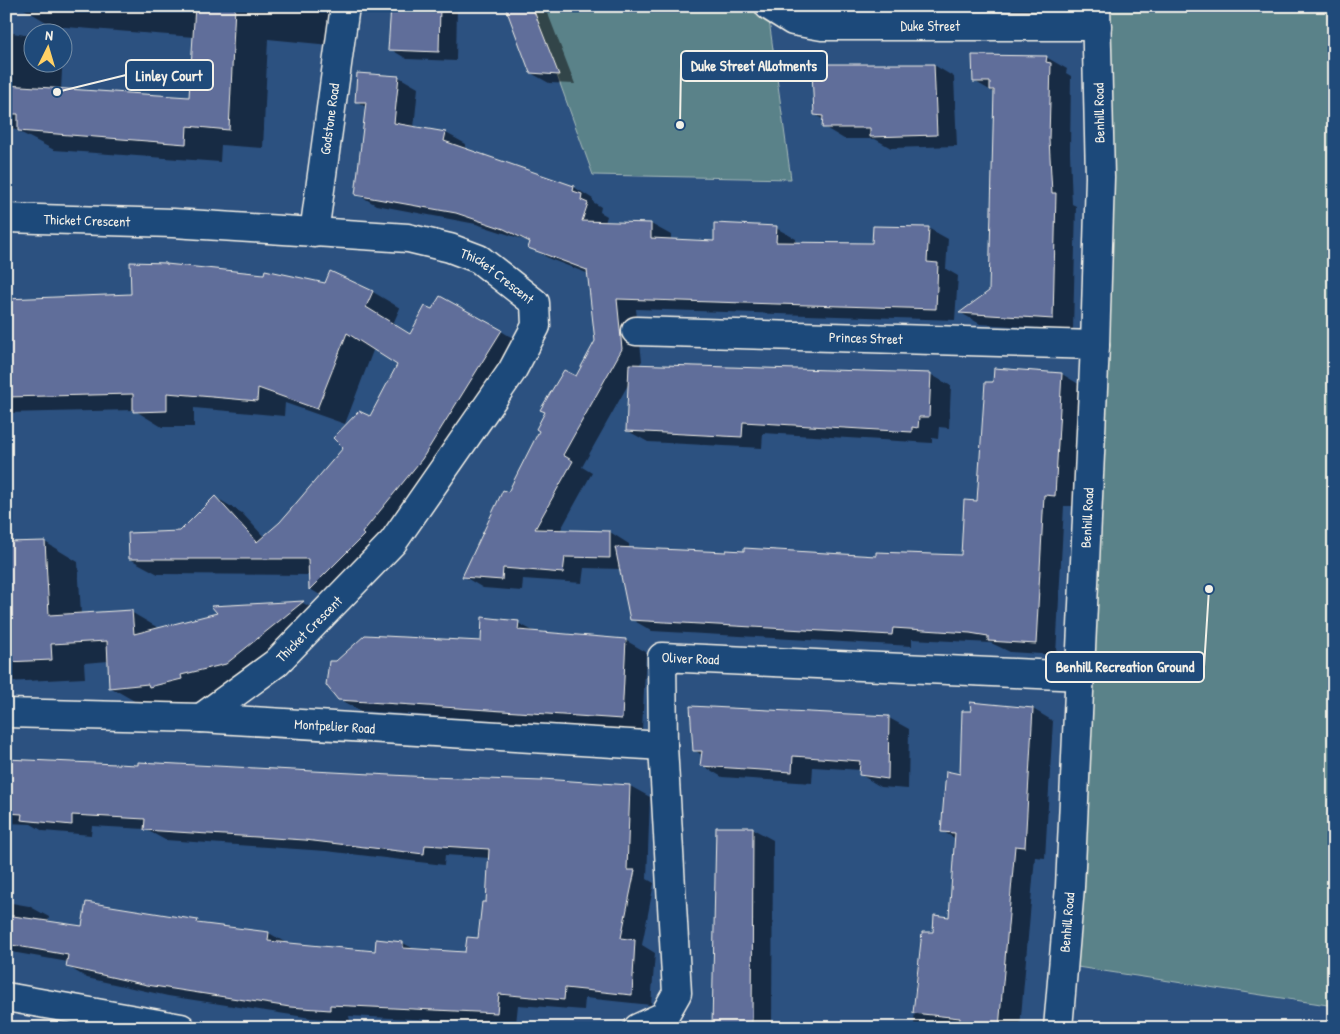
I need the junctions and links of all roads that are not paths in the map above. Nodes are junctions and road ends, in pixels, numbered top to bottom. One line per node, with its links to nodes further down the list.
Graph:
1 (345, 6): 5 (street, Godstone Road)
2 (769, 6): 3 (street, Duke Street)
3 (1097, 16): 7 (street, Benhill Road)
4 (6, 218): 5 (street, Thicket Crescent)
5 (314, 233): 10 (street, Thicket Crescent)
6 (636, 331): 7 (street, Princes Street)
7 (1095, 345): 8 (street, Benhill Road)
8 (1081, 676): 11 (street, Oliver Road); 15 (street, Benhill Road)
9 (6, 713): 10 (street, Montpelier Road)
10 (200, 718): 11 (street, Montpelier Road)
11 (663, 746): 14 (street, Oliver Road)
12 (6, 997): 13 (street)
13 (181, 1028)
14 (638, 1028)
15 (1058, 1028)

